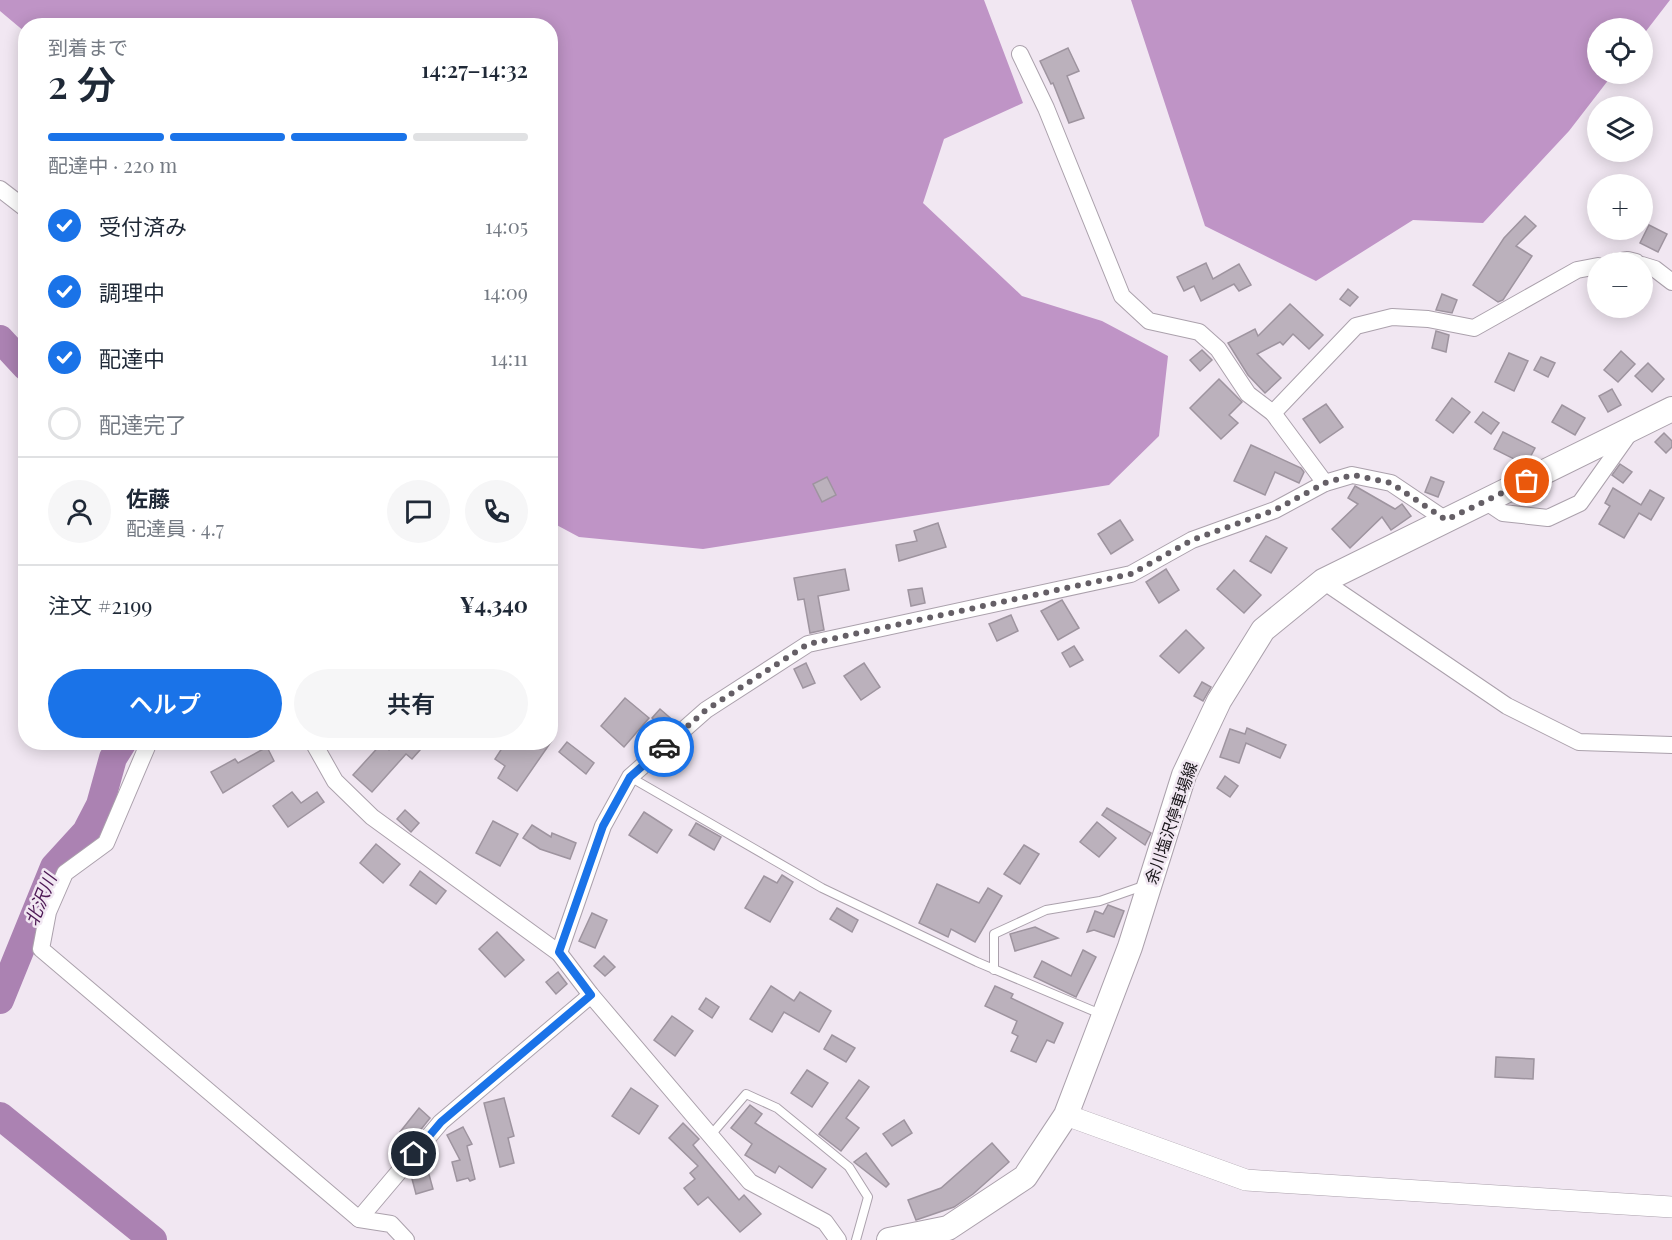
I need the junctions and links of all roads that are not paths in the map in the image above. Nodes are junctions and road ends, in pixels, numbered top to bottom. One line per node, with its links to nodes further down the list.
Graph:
1 (1020, 54): 8 (street)
2 (0, 189): 3 (street)
3 (18, 203)
4 (1587, 268): 8 (street)
5 (1653, 268): 6 (street)
6 (1672, 282)
7 (1672, 409): 9 (main road, 余川塩沢停車場線)
8 (1273, 413): 10 (street)
9 (1632, 429): 11 (main road, 余川塩沢停車場線); 11 (street)
10 (1325, 483): 12 (street); 17 (street)
11 (1485, 501): 12 (main road, 余川塩沢停車場線)
12 (1446, 520): 13 (main road, 余川塩沢停車場線)
13 (1323, 581): 14 (street); 18 (main road, 余川塩沢停車場線)
14 (1672, 745)
15 (146, 750): 26 (street)
16 (318, 750): 19 (street)
17 (630, 777): 19 (street); 20 (lane)
18 (1150, 884): 20 (lane); 22 (main road, 余川塩沢停車場線)
19 (559, 952): 21 (street)
20 (994, 969): 22 (lane)
21 (591, 995): 24 (street); 26 (street)
22 (1104, 1016): 23 (main road, 余川塩沢停車場線)
23 (1066, 1115): 25 (street); 30 (main road, 余川塩沢停車場線)
24 (710, 1136): 28 (street); 29 (lane)
25 (1672, 1207)
26 (359, 1218): 27 (street)
27 (406, 1240)
28 (838, 1240)
29 (856, 1240)
30 (889, 1240)

